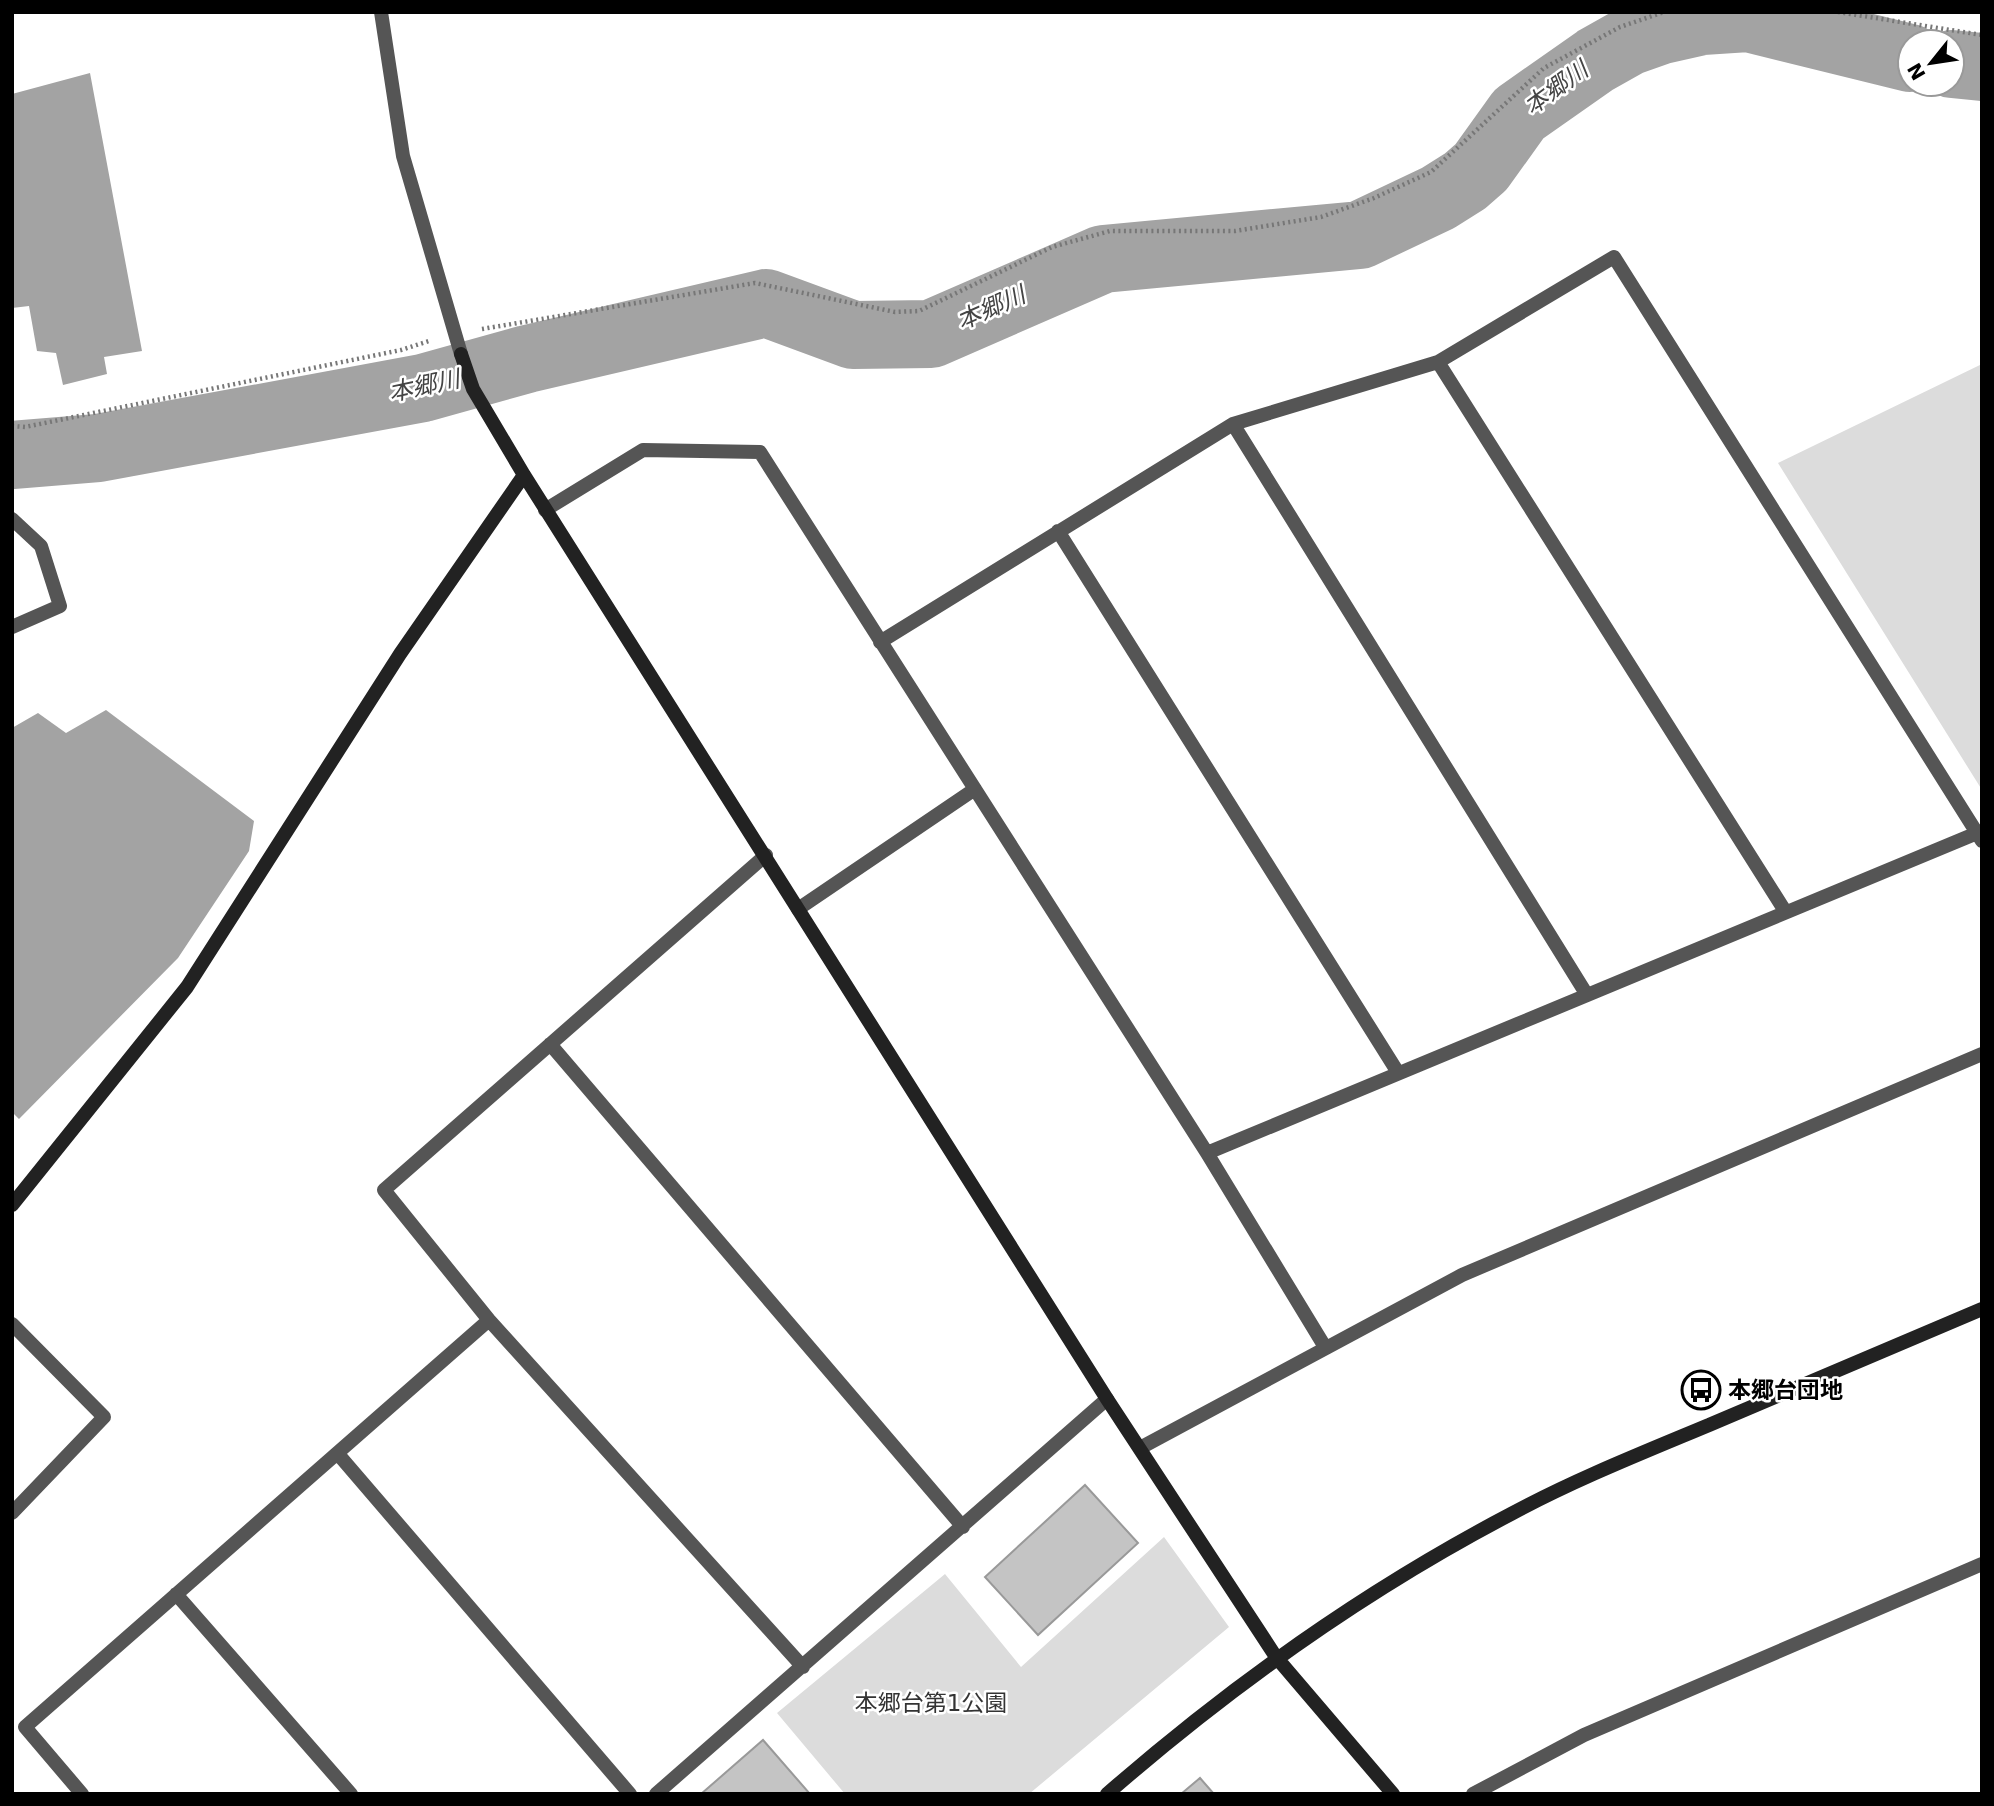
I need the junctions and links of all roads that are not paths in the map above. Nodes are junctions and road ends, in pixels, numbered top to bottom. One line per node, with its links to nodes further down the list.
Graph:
1 (382, 12): 4 (street)
2 (1438, 362): 3 (street); 11 (street); 14 (street)
3 (1233, 424): 7 (street); 15 (street)
4 (524, 475): 5 (street); 20 (street)
5 (545, 510): 9 (street); 12 (street)
6 (12, 519): 8 (street)
7 (1058, 531): 9 (street); 18 (street)
8 (12, 627)
9 (880, 642): 10 (street)
10 (975, 789): 13 (street); 19 (street)
11 (1980, 835): 14 (street)
12 (766, 855): 13 (street); 16 (street)
13 (798, 909): 25 (street)
14 (1785, 911): 15 (street)
15 (1587, 995): 18 (street)
16 (550, 1044): 22 (street); 29 (street)
17 (1982, 1054): 24 (street)
18 (1397, 1071): 19 (street)
19 (1207, 1153): 24 (street)
20 (12, 1205)
21 (1981, 1312): 32 (street)
22 (489, 1320): 27 (street); 33 (street)
23 (12, 1324): 28 (street)
24 (1325, 1347): 26 (street)
25 (1107, 1399): 26 (street); 29 (street)
26 (1140, 1448): 32 (street)
27 (338, 1454): 31 (street); 36 (street)
28 (12, 1513)
29 (963, 1527): 33 (street)
30 (1982, 1564): 40 (street)
31 (176, 1594): 34 (street); 35 (street)
32 (1276, 1657): 38 (street); 39 (street)
33 (803, 1667): 37 (street)
34 (82, 1794)
35 (351, 1794)
36 (630, 1794)
37 (656, 1794)
38 (1107, 1794)
39 (1393, 1794)
40 (1473, 1794)

